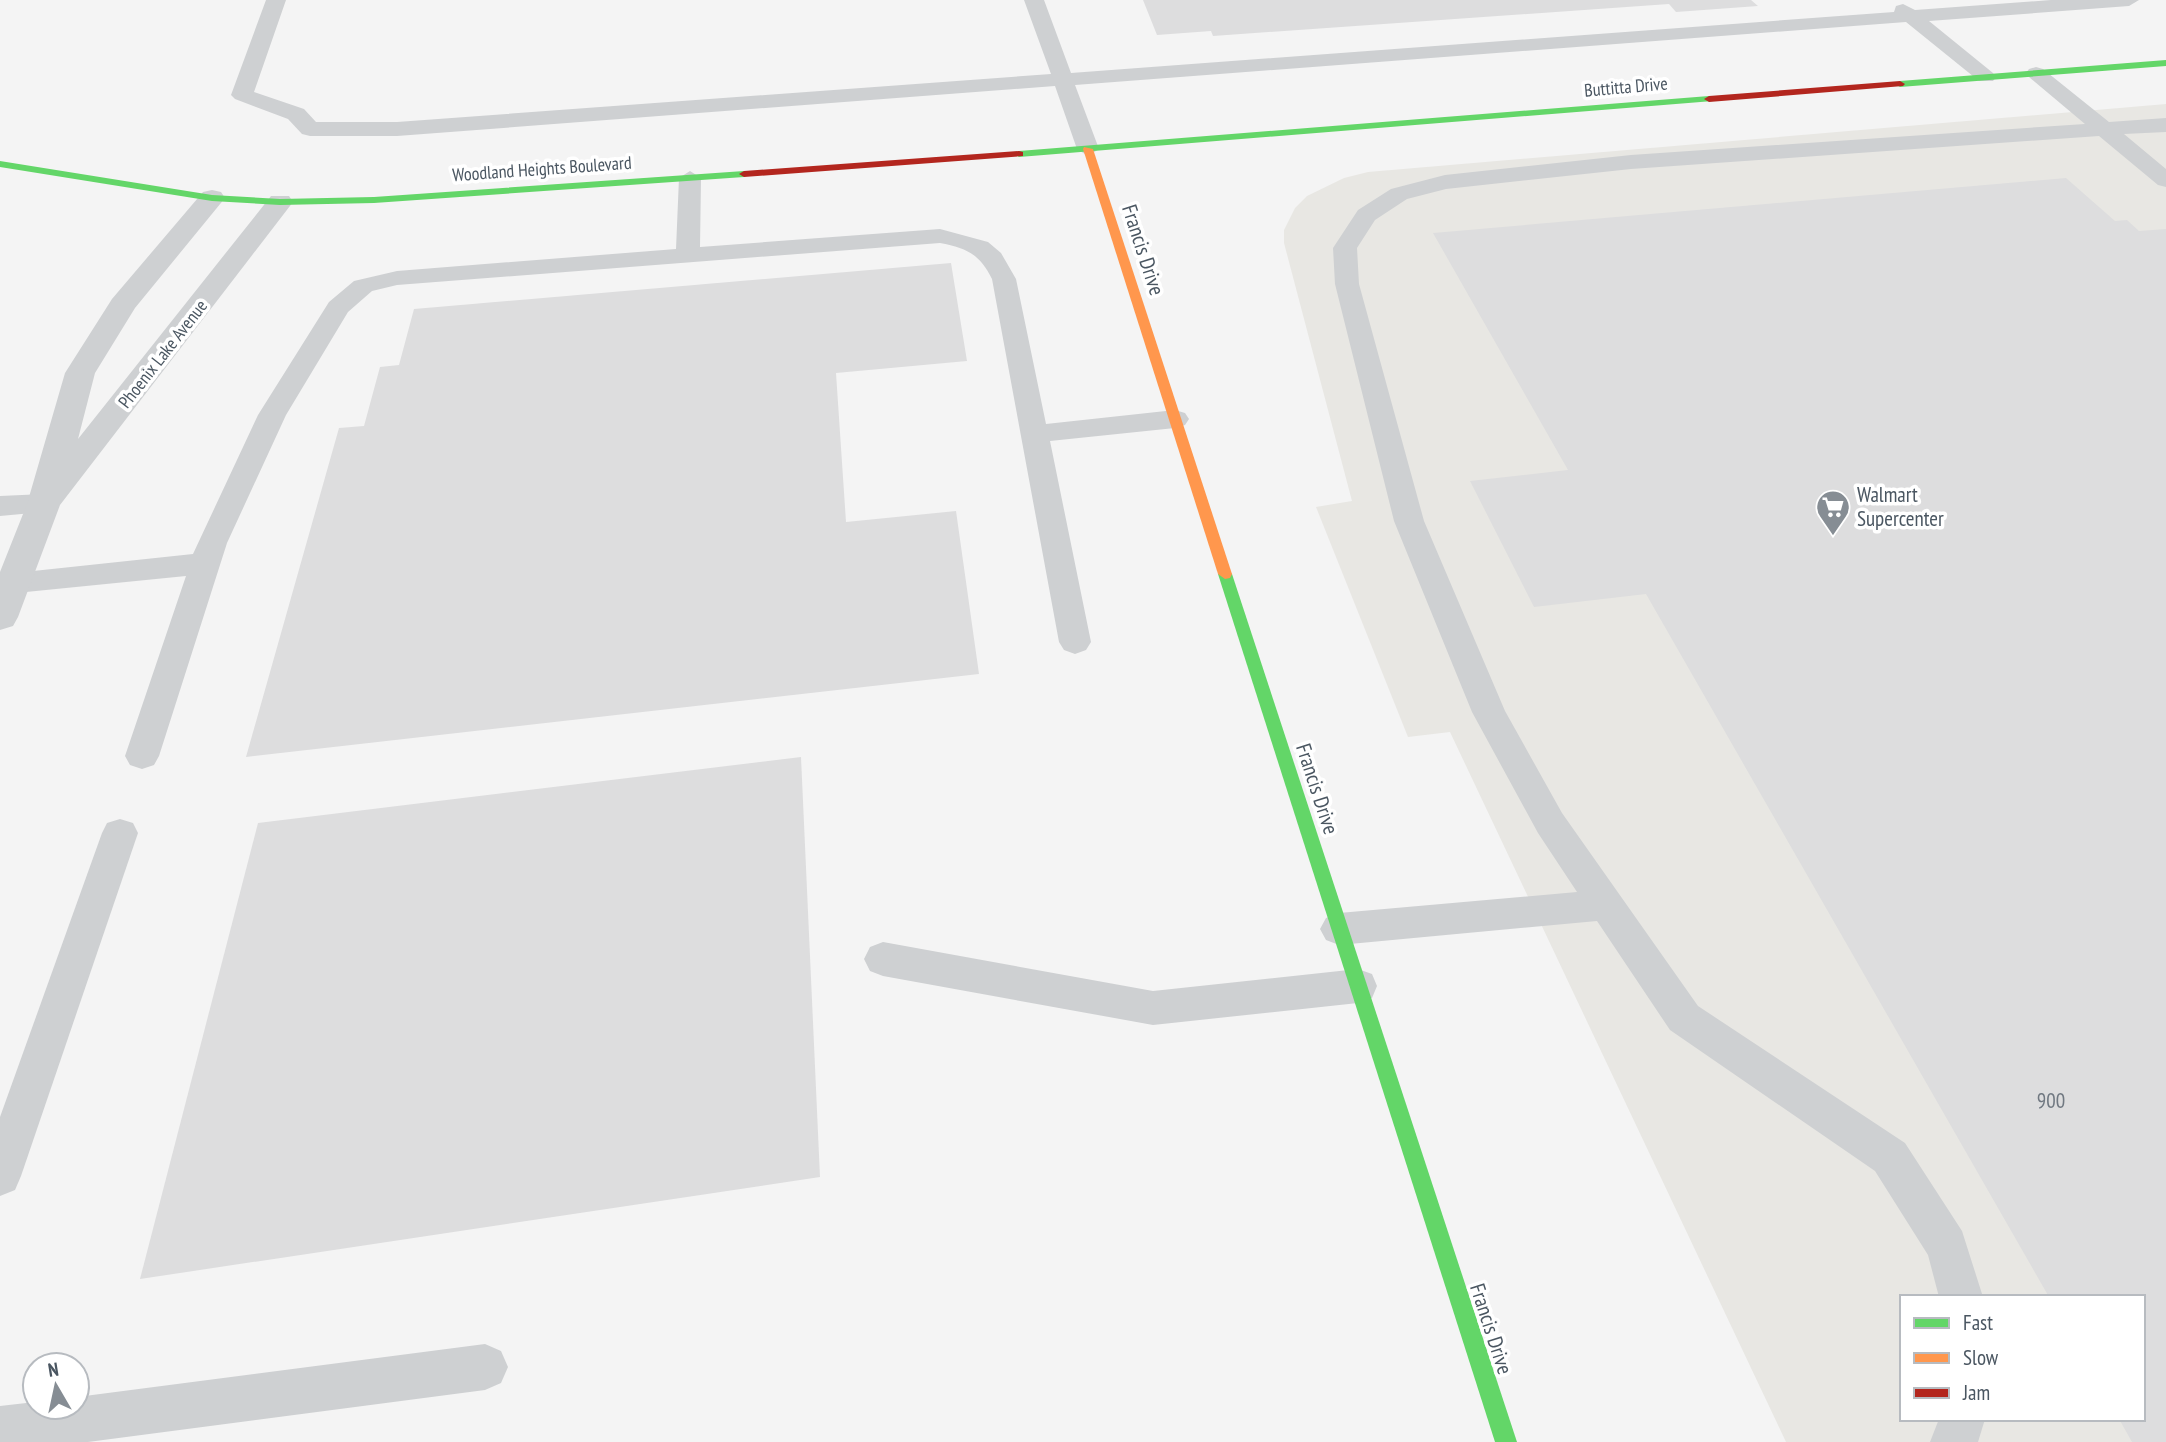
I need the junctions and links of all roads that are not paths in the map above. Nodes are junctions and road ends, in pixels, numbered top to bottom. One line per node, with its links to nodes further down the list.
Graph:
1 (276, 0): 9 (lane)
2 (1034, 0): 9 (lane)
3 (1890, 0): 5 (lane)
4 (2129, 0): 5 (lane)
5 (1912, 18): 8 (lane); 9 (lane)
6 (2166, 63): 7 (street, Buttitta Drive)
7 (2036, 73): 8 (street, Buttitta Drive); 11 (lane)
8 (1986, 77): 12 (street, Buttitta Drive)
9 (1063, 81): 12 (lane)
10 (2166, 125): 11 (lane)
11 (2105, 130): 15 (lane); 29 (lane)
12 (1088, 149): 14 (street, Woodland Heights Boulevard); 19 (street, Francis Drive)
13 (0, 164): 16 (street, Woodland Heights Boulevard)
14 (690, 178): 17 (street, Woodland Heights Boulevard); 18 (lane)
15 (2166, 180)
16 (212, 198): 17 (street, Woodland Heights Boulevard); 21 (street, Phoenix Lake Avenue)
17 (280, 202): 21 (street, Phoenix Lake Avenue)
18 (688, 255): 20 (lane); 23 (lane)
19 (1175, 419): 20 (lane); 30 (street, Francis Drive)
20 (1034, 434): 26 (lane)
21 (44, 504): 22 (lane); 24 (street, Phoenix Lake Avenue)
22 (0, 506)
23 (206, 563): 24 (lane); 27 (lane)
24 (16, 582): 25 (street, Phoenix Lake Avenue)
25 (0, 617)
26 (1075, 642)
27 (142, 756)
28 (120, 833): 33 (lane)
29 (1606, 905): 30 (lane); 34 (lane)
30 (1339, 929): 32 (street, Francis Drive)
31 (883, 960): 32 (lane)
32 (1359, 986): 38 (street, Francis Drive)
33 (0, 1176)
34 (1960, 1295)
35 (485, 1367): 37 (lane)
36 (1961, 1421): 39 (lane)
37 (0, 1430)
38 (1506, 1442)
39 (1954, 1442)

